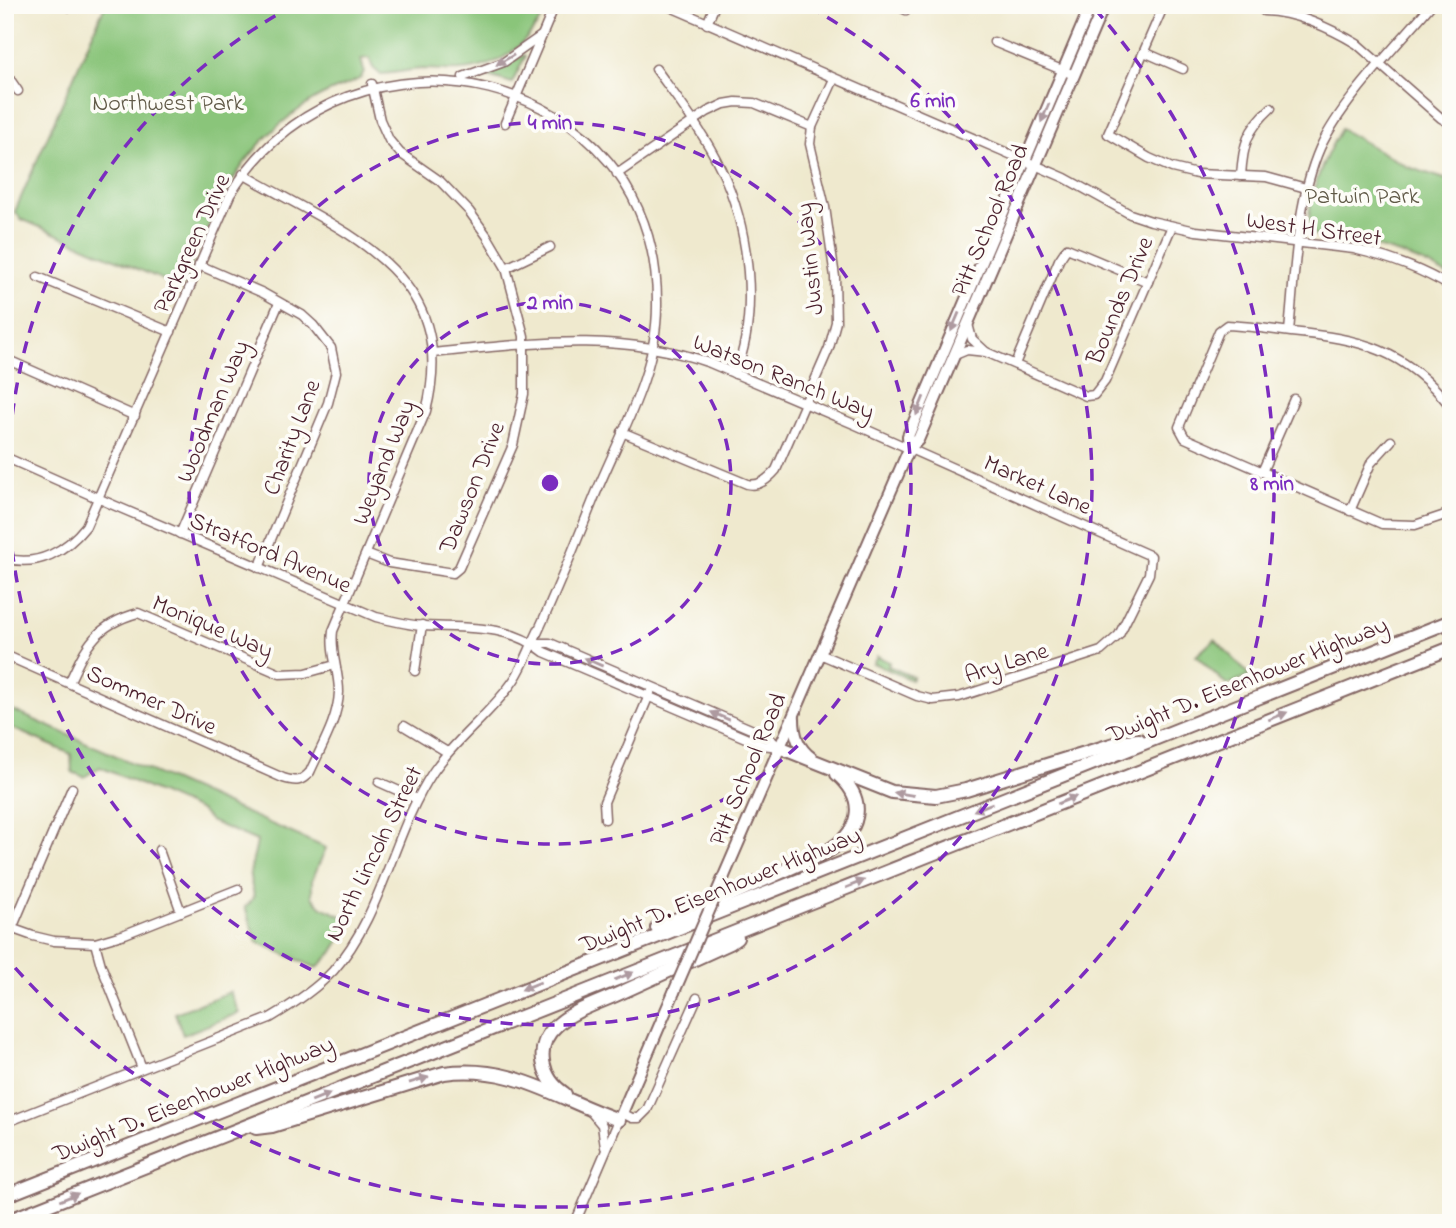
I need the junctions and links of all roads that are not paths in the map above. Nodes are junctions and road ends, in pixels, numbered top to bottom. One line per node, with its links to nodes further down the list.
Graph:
1 (555, 5): 12 (street)
2 (666, 5): 11 (street, West H Street)
3 (715, 5): 11 (street)
4 (895, 5): 9 (street)
5 (1091, 5): 19 (main road, Pitt School Road)
6 (1104, 5): 19 (main road, Pitt School Road)
7 (1164, 5): 14 (street)
8 (1431, 5): 15 (street)
9 (907, 8)
10 (1264, 11): 15 (street)
11 (707, 23): 21 (street, West H Street)
12 (543, 34): 20 (street, one-way to 20); 24 (street)
13 (994, 42): 19 (street)
14 (1144, 52): 17 (street); 34 (street)
15 (1380, 65): 28 (street); 35 (street)
16 (656, 69): 26 (street)
17 (1183, 69)
18 (5, 72): 23 (street)
19 (1068, 73): 30 (main road, Pitt School Road, one-way to 30); 31 (main road, Pitt School Road)
20 (463, 77): 22 (street, Parkgreen Drive); 24 (street, Parkgreen Drive)
21 (834, 79): 29 (street, Justin Way); 30 (street, West H Street)
22 (372, 84): 32 (street, Parkgreen Drive); 40 (street, Dawson Drive)
23 (18, 91)
24 (518, 93): 27 (street); 33 (street, North Lincoln Street)
25 (1271, 108): 34 (street)
26 (693, 121): 29 (street); 33 (street); 55 (street)
27 (505, 123)
28 (1451, 124)
29 (812, 127): 58 (street, Justin Way)
30 (1024, 162): 31 (street, West H Street); 63 (main road, Pitt School Road, one-way to 63)
31 (1035, 166): 36 (street, West H Street); 45 (main road, Pitt School Road)
32 (243, 174): 39 (street, Parkgreen Drive); 51 (street, Weyand Way)
33 (617, 174): 49 (street, North Lincoln Street)
34 (1241, 176): 35 (street)
35 (1306, 188): 37 (street)
36 (1172, 226): 37 (street, West H Street); 42 (street, Bounds Drive)
37 (1299, 243): 43 (street, West H Street); 46 (street)
38 (550, 247): 40 (street)
39 (200, 265): 44 (street, Charity Lane); 47 (street, Parkgreen Drive)
40 (506, 268): 48 (street, Dawson Drive)
41 (38, 276): 47 (street)
42 (1148, 282): 54 (street, Bounds Drive); 54 (street)
43 (1451, 287)
44 (279, 303): 69 (street, Woodman Way); 73 (street, Charity Lane)
45 (968, 324): 50 (street); 52 (main road, Pitt School Road)
46 (1289, 331): 56 (street); 65 (street)
47 (171, 332): 60 (street, Parkgreen Drive)
48 (525, 344): 49 (street, Watson Ranch Way); 51 (street, Watson Ranch Way); 70 (street, Dawson Drive)
49 (652, 349): 55 (street, Watson Ranch Way); 61 (street, North Lincoln Street)
50 (986, 352): 52 (street, Bounds Drive); 54 (street, Bounds Drive)
51 (432, 353): 70 (street, Weyand Way)
52 (955, 355): 63 (main road, Pitt School Road)
53 (8, 360): 60 (street)
54 (1015, 364)
55 (735, 374): 58 (street, Watson Ranch Way)
56 (1447, 396): 59 (street)
57 (1294, 399): 65 (street)
58 (804, 404): 61 (street, Justin Way); 63 (street, Watson Ranch Way)
59 (1451, 407)
60 (135, 416): 66 (street, Parkgreen Drive)
61 (622, 432): 77 (street, North Lincoln Street)
62 (1391, 440): 67 (street)
63 (909, 449): 71 (street, Market Lane); 79 (main road, Pitt School Road)
64 (5, 457): 66 (street, Stratford Avenue)
65 (1262, 472): 67 (street)
66 (99, 499): 69 (street, Stratford Avenue); 72 (street, Parkgreen Drive)
67 (1350, 510): 68 (street)
68 (1451, 513)
69 (180, 534): 73 (street, Stratford Avenue)
70 (366, 554): 74 (street, Weyand Way)
71 (1151, 556): 79 (street, Ary Lane)
72 (5, 558)
73 (259, 568): 74 (street, Stratford Avenue)
74 (344, 604): 76 (street, Stratford Avenue); 81 (street, Weyand Way)
75 (1451, 621): 88 (highway, Dwight D. Eisenhower Highway)
76 (422, 625): 77 (street, Stratford Avenue); 82 (street)
77 (533, 643): 84 (street, Stratford Avenue, one-way to 77); 85 (street, Stratford Avenue); 90 (street, North Lincoln Street)
78 (1451, 648): 100 (highway, Dwight D. Eisenhower Highway, one-way to 78)
79 (820, 654): 86 (main road, Pitt School Road)
80 (5, 655): 83 (street, Sommer Drive)
81 (335, 665): 83 (street, Monique Way); 92 (street, Weyand Way)
82 (415, 671)
83 (69, 683): 92 (street, Sommer Drive)
84 (652, 687): 85 (street); 89 (street, Stratford Avenue, one-way to 84)
85 (648, 697): 89 (street, Stratford Avenue); 96 (street)
86 (796, 710): 89 (main road, Pitt School Road); 91 (main road)
87 (404, 726): 90 (street)
88 (1160, 737): 91 (highway, one-way to 91); 104 (highway, Dwight D. Eisenhower Highway, one-way to 104)
89 (779, 747): 91 (highway); 108 (main road, Pitt School Road, bridge)
90 (447, 752): 95 (street, North Lincoln Street)
91 (829, 769): 104 (highway)
92 (283, 778)
93 (379, 782): 95 (street)
94 (72, 788): 101 (street)
95 (417, 799): 106 (street, North Lincoln Street)
96 (605, 819)
97 (159, 849): 99 (street)
98 (238, 890): 99 (street)
99 (181, 912): 102 (street)
100 (755, 924): 107 (highway); 110 (highway, Dwight D. Eisenhower Highway, one-way to 100)
101 (9, 927): 102 (street); 103 (street)
102 (95, 943): 106 (street)
103 (5, 945)
104 (594, 962): 112 (highway, Dwight D. Eisenhower Highway, one-way to 112)
105 (697, 999): 108 (street)
106 (142, 1068): 109 (street, North Lincoln Street)
107 (579, 1103): 108 (highway); 110 (highway, one-way to 107); 111 (street)
108 (620, 1117): 111 (street, Pitt School Road)
109 (5, 1123)
110 (235, 1131): 113 (highway, Dwight D. Eisenhower Highway, one-way to 110)
111 (605, 1153): 114 (street, Pitt School Road)
112 (5, 1196)
113 (5, 1222)
114 (575, 1223)

